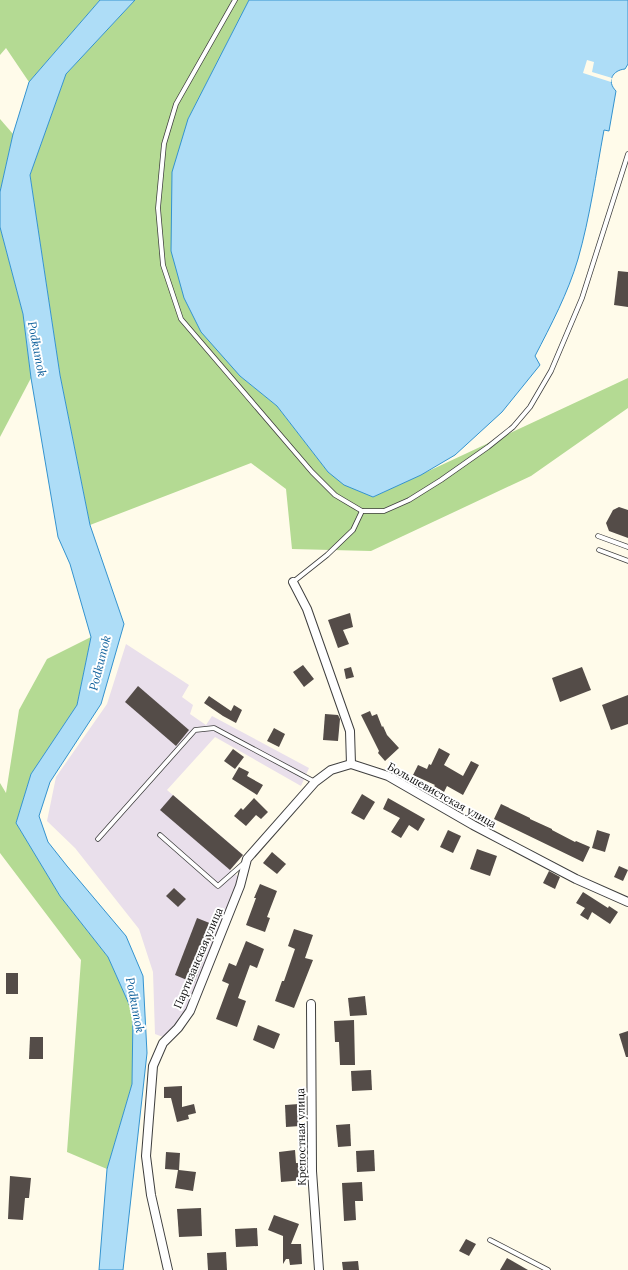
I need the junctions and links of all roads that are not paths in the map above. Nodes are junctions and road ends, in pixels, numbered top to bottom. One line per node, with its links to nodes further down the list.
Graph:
1 (235, 0): 3 (lane)
2 (628, 154): 3 (lane)
3 (362, 511): 8 (lane)
4 (598, 536): 5 (lane)
5 (628, 548)
6 (599, 550): 7 (lane)
7 (628, 561)
8 (294, 582): 9 (street)
9 (351, 764): 10 (street, Партизанская улица); 14 (street, Большевистская улица)
10 (315, 782): 12 (lane); 13 (street, Партизанская улица)
11 (160, 835): 13 (lane)
12 (98, 839)
13 (247, 860): 17 (street, Партизанская улица)
14 (628, 902)
15 (311, 1004): 18 (street, Крепостная улица)
16 (490, 1240): 19 (lane)
17 (168, 1270)
18 (319, 1270)
19 (548, 1270)

